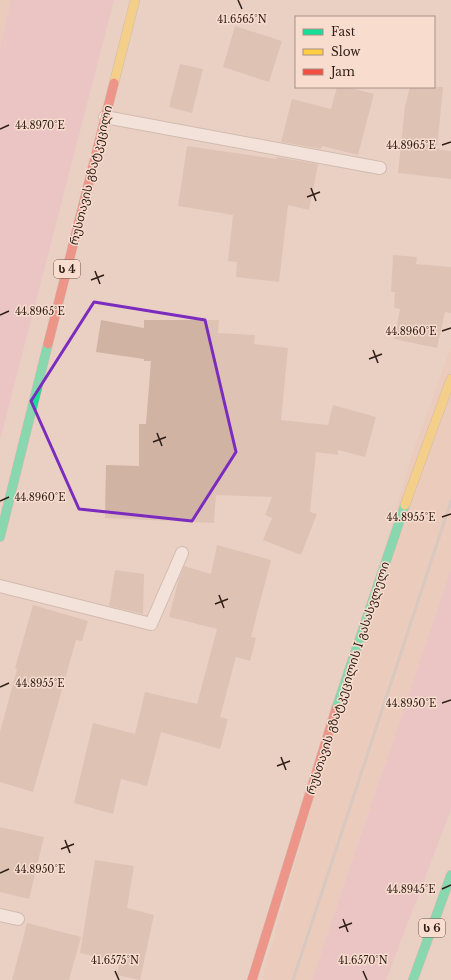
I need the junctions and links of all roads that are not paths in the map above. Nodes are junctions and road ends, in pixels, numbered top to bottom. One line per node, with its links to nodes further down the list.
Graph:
1 (136, 0): 2 (main road, რუსთავის გზატკეცილი / ს 4)
2 (105, 117): 3 (lane); 5 (main road, რუსთავის გზატკეცილი / ს 4)
3 (380, 168)
4 (451, 379): 11 (main road, რუსთავის გზატკეცილის I გასასვლელი)
5 (0, 537)
6 (182, 553): 7 (lane)
7 (0, 586)
8 (451, 875): 12 (main road, ს 6)
9 (0, 914): 10 (lane)
10 (18, 919)
11 (252, 980)
12 (413, 980)

